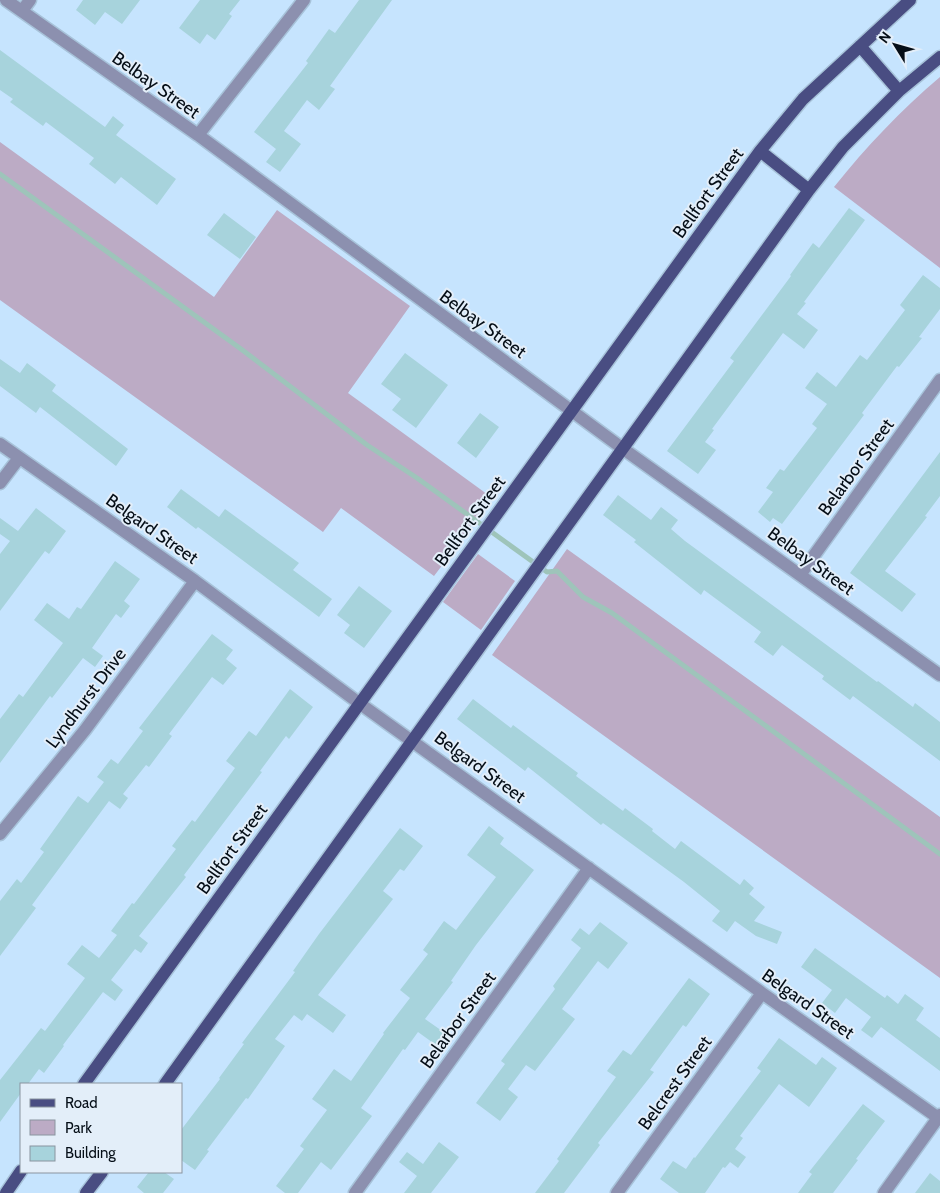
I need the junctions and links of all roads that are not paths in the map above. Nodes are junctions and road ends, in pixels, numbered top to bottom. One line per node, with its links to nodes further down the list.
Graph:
1 (6, 0): 5 (street, Belbay Street)
2 (30, 0): 5 (street)
3 (304, 0): 9 (street)
4 (910, 0): 6 (main road, Bellfort Street)
5 (22, 11): 9 (street, Belbay Street)
6 (860, 46): 8 (main road); 10 (main road, Bellfort Street)
7 (940, 58): 8 (main road)
8 (899, 91): 11 (main road)
9 (198, 135): 13 (street, Belbay Street)
10 (760, 151): 11 (main road); 13 (main road, Bellfort Street)
11 (809, 190): 15 (main road)
12 (940, 380): 18 (street, Belarbor Street)
13 (572, 410): 15 (street, Belbay Street); 21 (main road, Bellfort Street)
14 (0, 444): 16 (street, Belgard Street)
15 (622, 448): 18 (street, Belbay Street); 22 (main road)
16 (19, 458): 17 (street); 19 (street, Belgard Street)
17 (0, 483)
18 (800, 574): 20 (street, Belbay Street)
19 (195, 581): 21 (street, Belgard Street); 23 (street, Lyndhurst Drive)
20 (940, 675)
21 (359, 703): 22 (street, Belgard Street); 26 (main road, Bellfort Street)
22 (412, 740): 24 (street, Belgard Street); 27 (main road)
23 (0, 834)
24 (589, 868): 25 (street, Belgard Street); 33 (street, Belarbor Street)
25 (762, 993): 28 (street, Belgard Street); 34 (street, Belcrest Street)
26 (85, 1083)
27 (166, 1083)
28 (939, 1117): 35 (street)
29 (20, 1172): 31 (main road)
30 (101, 1173): 32 (main road)
31 (6, 1193)
32 (86, 1193)
33 (355, 1193)
34 (617, 1193)
35 (884, 1193)

